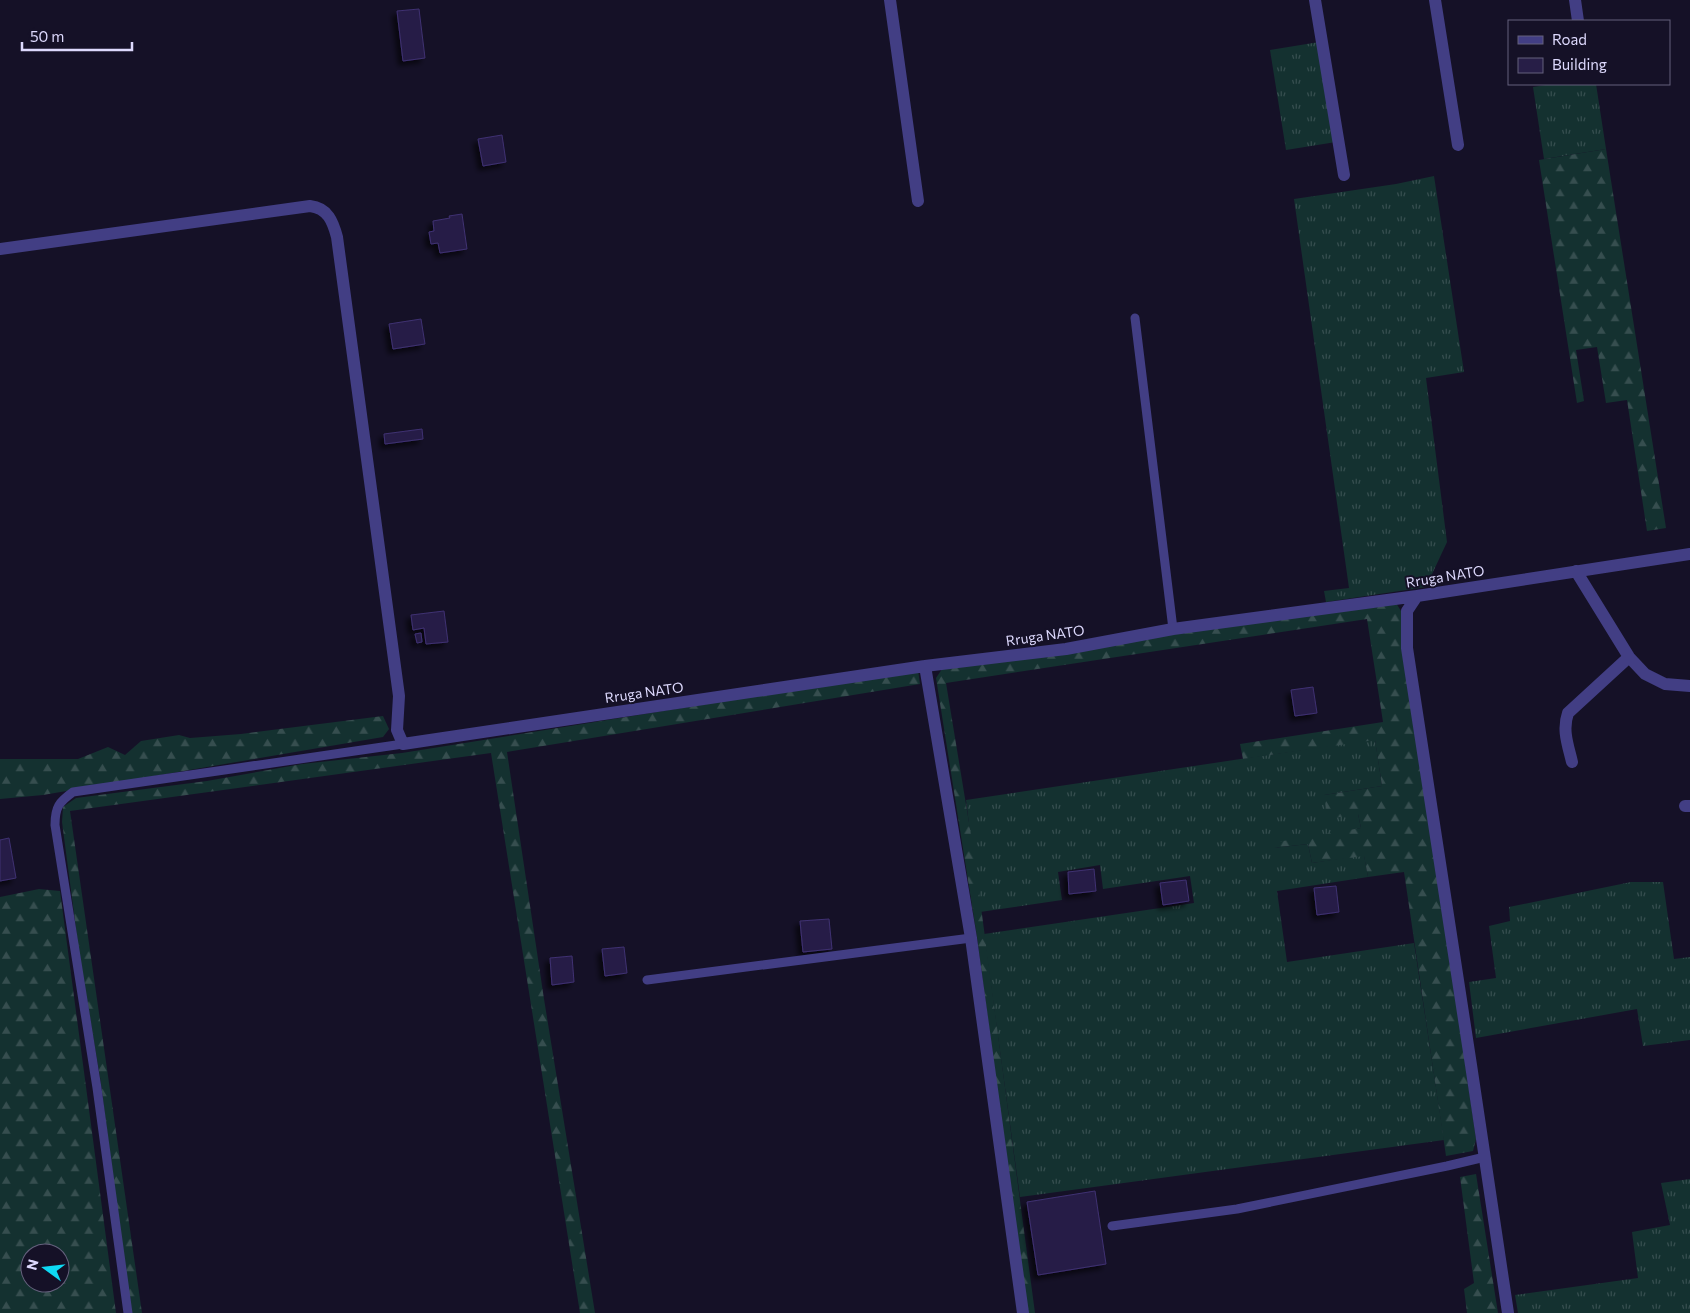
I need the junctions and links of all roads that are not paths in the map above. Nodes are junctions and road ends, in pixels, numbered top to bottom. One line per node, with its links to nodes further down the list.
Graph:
1 (890, 0): 8 (street)
2 (1315, 0): 7 (street)
3 (1435, 0): 6 (street)
4 (1576, 0): 5 (street)
5 (1578, 20)
6 (1458, 146)
7 (1344, 176)
8 (918, 201)
9 (0, 249): 18 (street)
10 (1135, 318): 14 (lane)
11 (1690, 554): 12 (street, Rruga NATO)
12 (1576, 571): 13 (street, Rruga NATO); 15 (street)
13 (1416, 596): 14 (street, Rruga NATO); 22 (street)
14 (1173, 629): 16 (street, Rruga NATO)
15 (1629, 657): 17 (street); 19 (street)
16 (925, 666): 18 (street, Rruga NATO); 20 (street)
17 (1690, 686)
18 (403, 744): 24 (lane)
19 (1572, 762)
20 (971, 938): 21 (lane); 25 (street)
21 (647, 980)
22 (1485, 1157): 23 (lane); 26 (street)
23 (1112, 1226)
24 (128, 1313)
25 (1024, 1313)
26 (1508, 1313)

